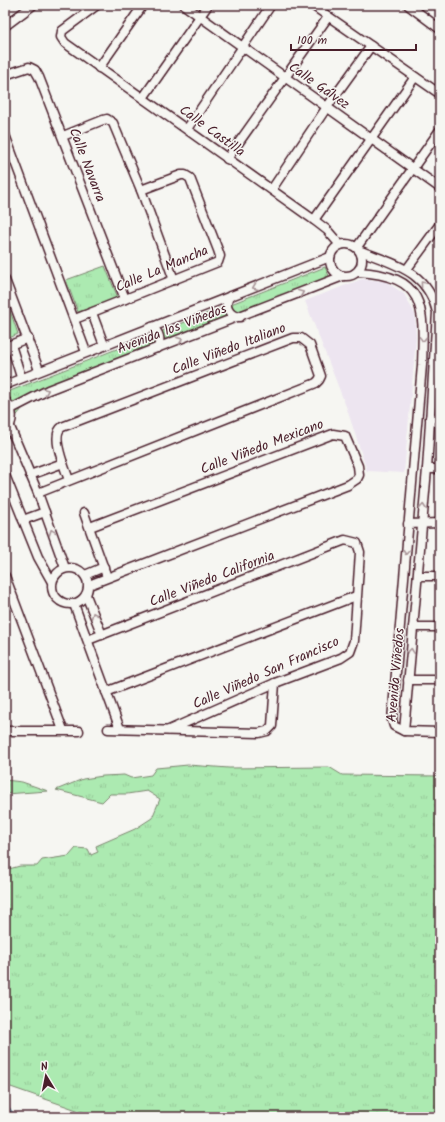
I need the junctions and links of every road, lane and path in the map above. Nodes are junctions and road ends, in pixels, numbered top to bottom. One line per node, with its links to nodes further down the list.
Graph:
1 (33, 5): 11 (street)
2 (97, 5): 15 (street, Calle Castilla)
3 (143, 5): 15 (street)
4 (184, 5): 10 (street, Calle Gálvez)
5 (208, 5): 10 (street)
6 (271, 5): 13 (street)
7 (312, 5): 9 (street)
8 (408, 5): 12 (street)
9 (328, 16): 14 (street); 18 (street)
10 (200, 17): 13 (street, Calle Gálvez); 20 (street)
11 (5, 26)
12 (440, 28)
13 (243, 46): 18 (street, Calle Gálvez); 22 (street)
14 (371, 46): 17 (street); 21 (street)
15 (99, 68): 20 (street, Calle Castilla)
16 (5, 75): 25 (street, Calle Navarra)
17 (415, 76): 19 (street); 26 (street)
18 (284, 77): 21 (street, Calle Gálvez); 27 (street)
19 (440, 94)
20 (143, 98): 22 (street, Calle Castilla)
21 (326, 107): 26 (street, Calle Gálvez); 29 (street)
22 (186, 129): 27 (street, Calle Castilla)
23 (440, 130): 28 (street)
24 (5, 135): 47 (street)
25 (62, 136): 31 (street); 43 (street, Calle Navarra)
26 (372, 137): 28 (street, Calle Gálvez); 32 (street)
27 (227, 159): 29 (street, Calle Castilla)
28 (414, 168): 30 (street, Calle Gálvez); 35 (street)
29 (272, 188): 32 (street, Calle Castilla)
30 (440, 188)
31 (141, 190): 41 (street); 41 (street, Calle La Mancha)
32 (314, 220): 34 (street, Calle Castilla)
33 (440, 224): 37 (street)
34 (340, 245): 35 (street); 36 (street)
35 (359, 249): 37 (street, Avenida Viñedos); 38 (street)
36 (330, 257): 39 (street); 42 (street, Avenida los Viñedos, one-way to 42)
37 (407, 270): 45 (street, Avenida Viñedos, one-way to 37)
38 (358, 272): 39 (street); 54 (street, Avenida Viñedos, one-way to 54)
39 (343, 276): 46 (street, Avenida los Viñedos, one-way to 39)
40 (5, 280): 49 (street)
41 (174, 280): 43 (street, Calle La Mancha)
42 (230, 296): 46 (street); 48 (street, Avenida los Viñedos)
43 (125, 299): 44 (street, Calle La Mancha)
44 (92, 312): 47 (street, Calle La Mancha); 50 (street)
45 (439, 312): 55 (street, Avenida Viñedos)
46 (240, 317): 52 (street, Avenida los Viñedos, one-way to 46)
47 (75, 319): 53 (street)
48 (152, 326): 50 (street, Avenida los Viñedos); 52 (street)
49 (28, 338): 51 (street); 56 (street)
50 (104, 345): 53 (street, Avenida los Viñedos)
51 (8, 346): 57 (street)
52 (158, 348): 60 (street, Avenida los Viñedos, one-way to 52)
53 (86, 352): 56 (street, Avenida los Viñedos)
54 (422, 365): 55 (street); 76 (street, Avenida Viñedos)
55 (437, 365): 61 (street, Avenida Viñedos)
56 (39, 370): 57 (street, Avenida los Viñedos)
57 (21, 377): 58 (street, Avenida los Viñedos)
58 (5, 385)
59 (5, 400): 60 (street)
60 (11, 409): 63 (street)
61 (430, 418): 62 (street); 65 (street, Avenida Viñedos)
62 (440, 418)
63 (7, 430): 67 (street)
64 (63, 463): 67 (street); 69 (street, Calle Viñedo Italiano); 69 (street, Calle Viñedo Italiano)
65 (427, 469): 66 (street); 74 (street, Avenida Viñedos, one-way to 65)
66 (440, 469)
67 (30, 474): 70 (street)
68 (5, 475): 73 (street)
69 (69, 480): 70 (street, Calle Viñedo Italiano)
70 (38, 493): 71 (street)
71 (44, 512): 73 (street); 80 (street, one-way to 71)
72 (84, 513): 77 (street)
73 (23, 520): 86 (street)
74 (422, 522): 75 (street); 76 (street); 83 (street, Avenida Viñedos)
75 (440, 523)
76 (408, 524): 105 (street, Avenida Viñedos, one-way to 105)
77 (90, 527): 79 (street); 85 (street, Calle Viñedo Mexicano)
78 (345, 540): 89 (street, Calle Viñedo San Francisco); 93 (street, Calle Viñedo California)
79 (104, 567): 81 (street); 85 (street)
80 (65, 568): 81 (street); 86 (street)
81 (85, 575): 87 (street)
82 (5, 576): 102 (street)
83 (418, 576): 84 (street); 91 (street, Avenida Viñedos)
84 (440, 576)
85 (107, 577): 87 (street, Calle Viñedo Mexicano)
86 (52, 582): 90 (street)
87 (89, 585): 88 (street)
88 (86, 595): 90 (street); 93 (street, one-way to 88)
89 (356, 596): 97 (street, Calle Viñedo San Francisco); 98 (street)
90 (74, 604): 94 (street)
91 (413, 627): 92 (street); 95 (street, Avenida Viñedos, one-way to 91)
92 (440, 627)
93 (102, 636): 94 (street, Calle Viñedo California)
94 (88, 640): 98 (street)
95 (408, 680): 96 (street); 105 (street, Avenida Viñedos)
96 (440, 680)
97 (275, 683): 104 (street, Calle Viñedo San Francisco); 104 (street)
98 (106, 692): 100 (street)
99 (108, 728): 100 (street)
100 (120, 729): 104 (street)
101 (6, 730): 102 (street)
102 (63, 730): 103 (street)
103 (79, 730)
104 (169, 730)
105 (404, 731): 106 (street)
106 (440, 732)

